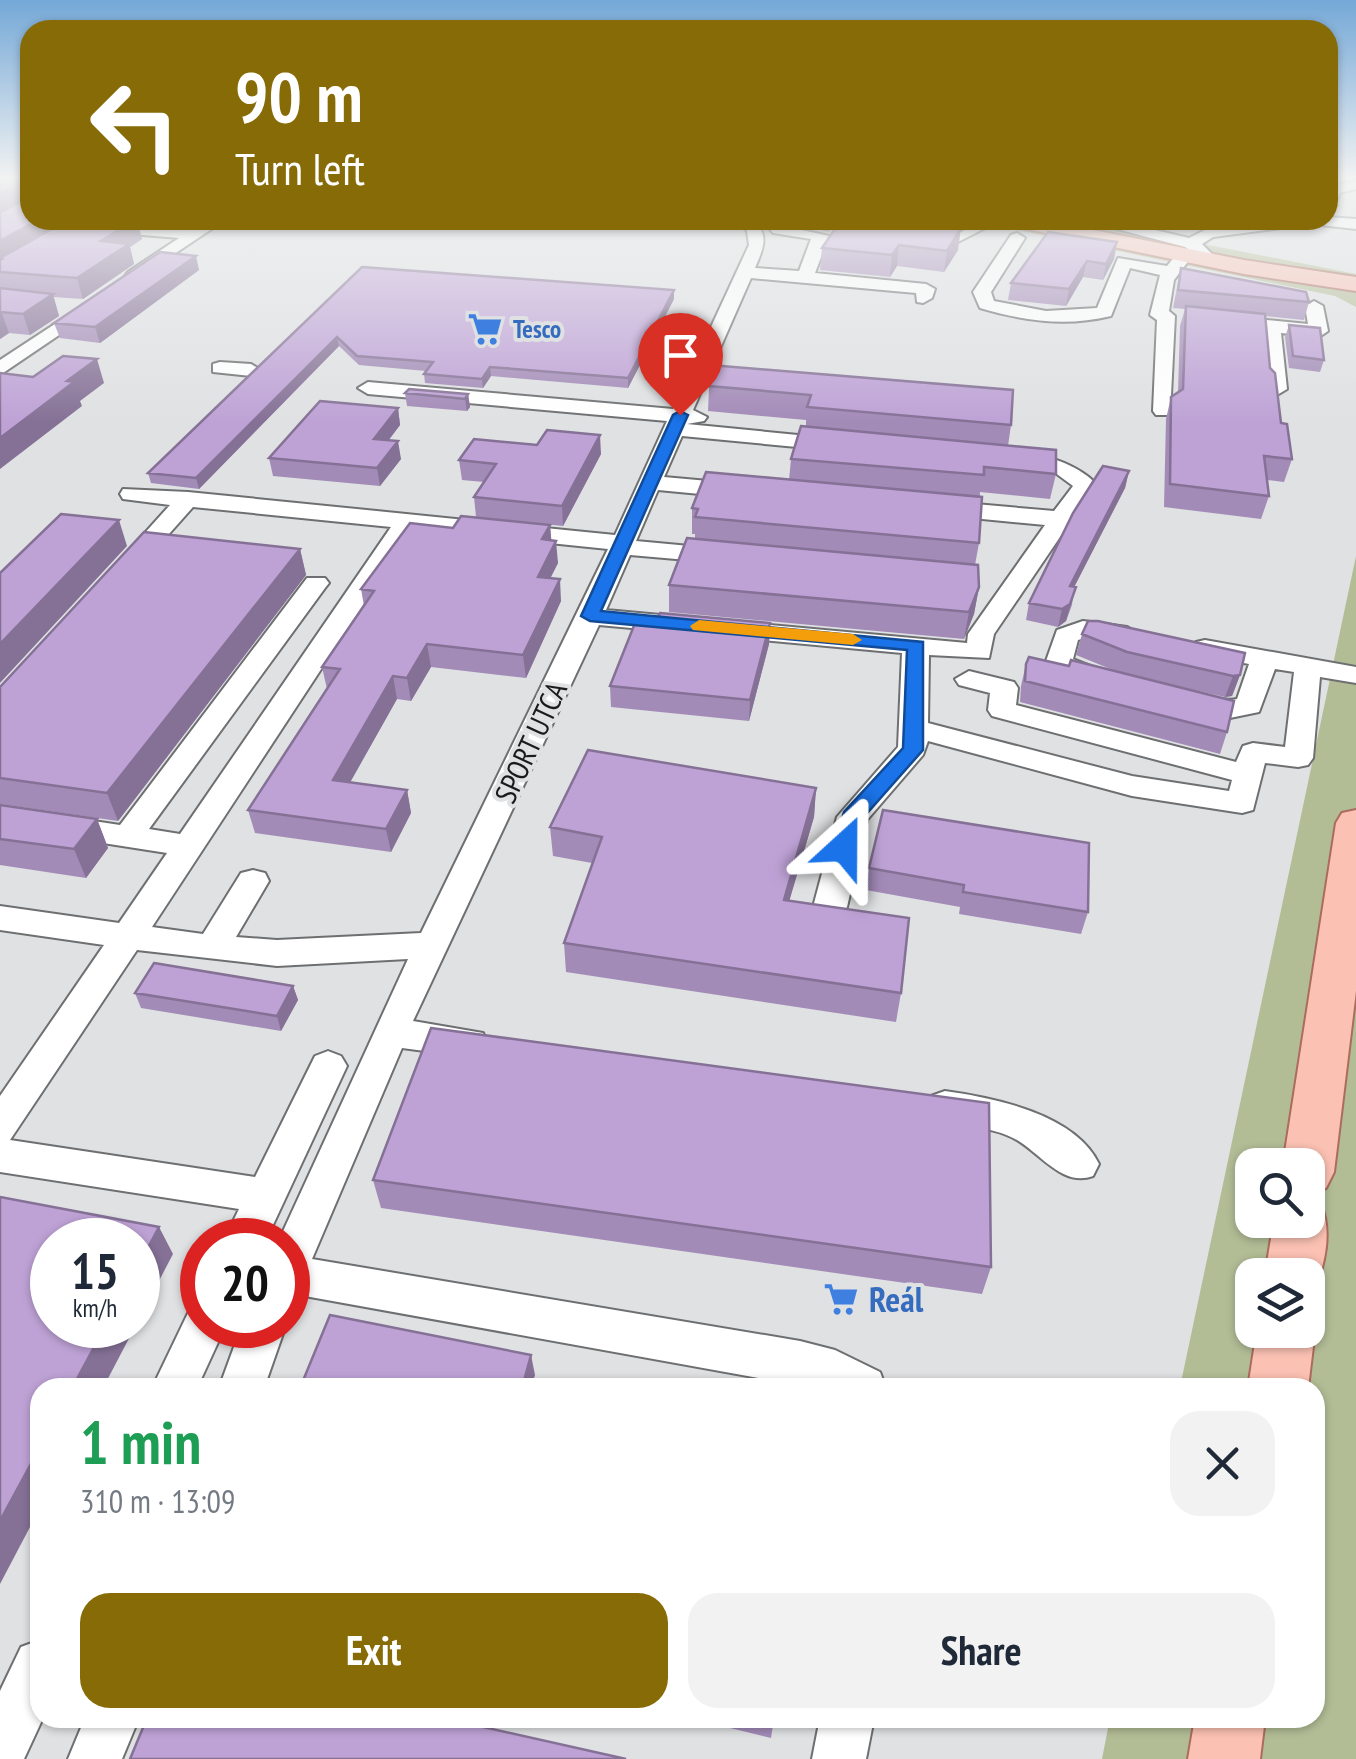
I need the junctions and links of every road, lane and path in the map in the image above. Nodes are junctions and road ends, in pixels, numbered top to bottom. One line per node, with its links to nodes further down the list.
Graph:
1 (161, 258): 14 (street)
2 (750, 258): 9 (street, SPORT UTCA)
3 (816, 258): 10 (street)
4 (999, 258): 5 (street)
5 (1170, 258)
6 (1182, 258): 17 (street)
7 (1191, 258): 8 (main road)
8 (1244, 267): 11 (main road); 13 (main road)
9 (744, 272): 10 (street); 25 (street, SPORT UTCA)
10 (805, 277): 12 (street)
11 (1356, 284)
12 (922, 287)
13 (1356, 297)
14 (102, 298): 15 (street); 19 (street)
15 (52, 305)
16 (1314, 306): 18 (street)
17 (1183, 317): 18 (street); 24 (street)
18 (1271, 326): 23 (street)
19 (0, 368)
20 (220, 368): 21 (street)
21 (250, 370)
22 (368, 388): 25 (street)
23 (1276, 389)
24 (1163, 411)
25 (677, 422): 26 (street); 28 (street, SPORT UTCA)
26 (862, 440)
27 (998, 450): 33 (street)
28 (649, 482): 29 (street); 36 (street, SPORT UTCA)
29 (766, 493)
30 (131, 494): 31 (street)
31 (188, 499): 34 (street); 40 (street)
32 (923, 507): 33 (street)
33 (1061, 519): 39 (street)
34 (408, 521): 36 (street); 43 (street)
35 (748, 542): 36 (street)
36 (622, 545): 41 (street, SPORT UTCA)
37 (978, 582): 39 (street)
38 (316, 583): 42 (street)
39 (1015, 585): 44 (street)
40 (107, 588)
41 (590, 616): 44 (street); 63 (street, SPORT UTCA)
42 (289, 620): 43 (street); 52 (street)
43 (337, 626): 53 (street)
44 (916, 646): 51 (street)
45 (1265, 657): 46 (street); 49 (street); 50 (street)
46 (1308, 664): 47 (street); 54 (street)
47 (1356, 675)
48 (969, 679): 54 (street)
49 (1132, 687)
50 (1169, 696)
51 (914, 728): 54 (street); 60 (street)
52 (193, 747): 53 (street); 57 (street)
53 (250, 753): 58 (street)
54 (1248, 776)
55 (0, 818): 57 (street)
56 (1356, 823): 70 (main road)
57 (128, 837): 58 (street)
58 (192, 846): 62 (street)
59 (253, 880): 64 (street)
60 (830, 908)
61 (0, 918): 62 (street)
62 (128, 937): 64 (street); 69 (street)
63 (434, 944): 64 (street); 65 (street, SPORT UTCA)
64 (212, 948)
65 (390, 1032): 66 (street); 75 (street, SPORT UTCA)
66 (509, 1048)
67 (328, 1066): 73 (street)
68 (904, 1101): 72 (street)
69 (0, 1128)
70 (1311, 1148)
71 (0, 1154): 73 (street)
72 (1079, 1164)
73 (266, 1196): 74 (street)
74 (256, 1218)
75 (309, 1218)
76 (310, 1278): 82 (street)
77 (193, 1348): 80 (street)
78 (255, 1348): 81 (street)
79 (1284, 1348): 83 (main road)
80 (179, 1378)
81 (244, 1378)
82 (846, 1378)
83 (1279, 1378)
84 (30, 1687): 88 (street)
85 (108, 1728): 89 (street)
86 (845, 1728): 90 (street)
87 (1229, 1728): 91 (main road)
88 (0, 1749)
89 (95, 1759)
90 (839, 1759)
91 (1224, 1759)

